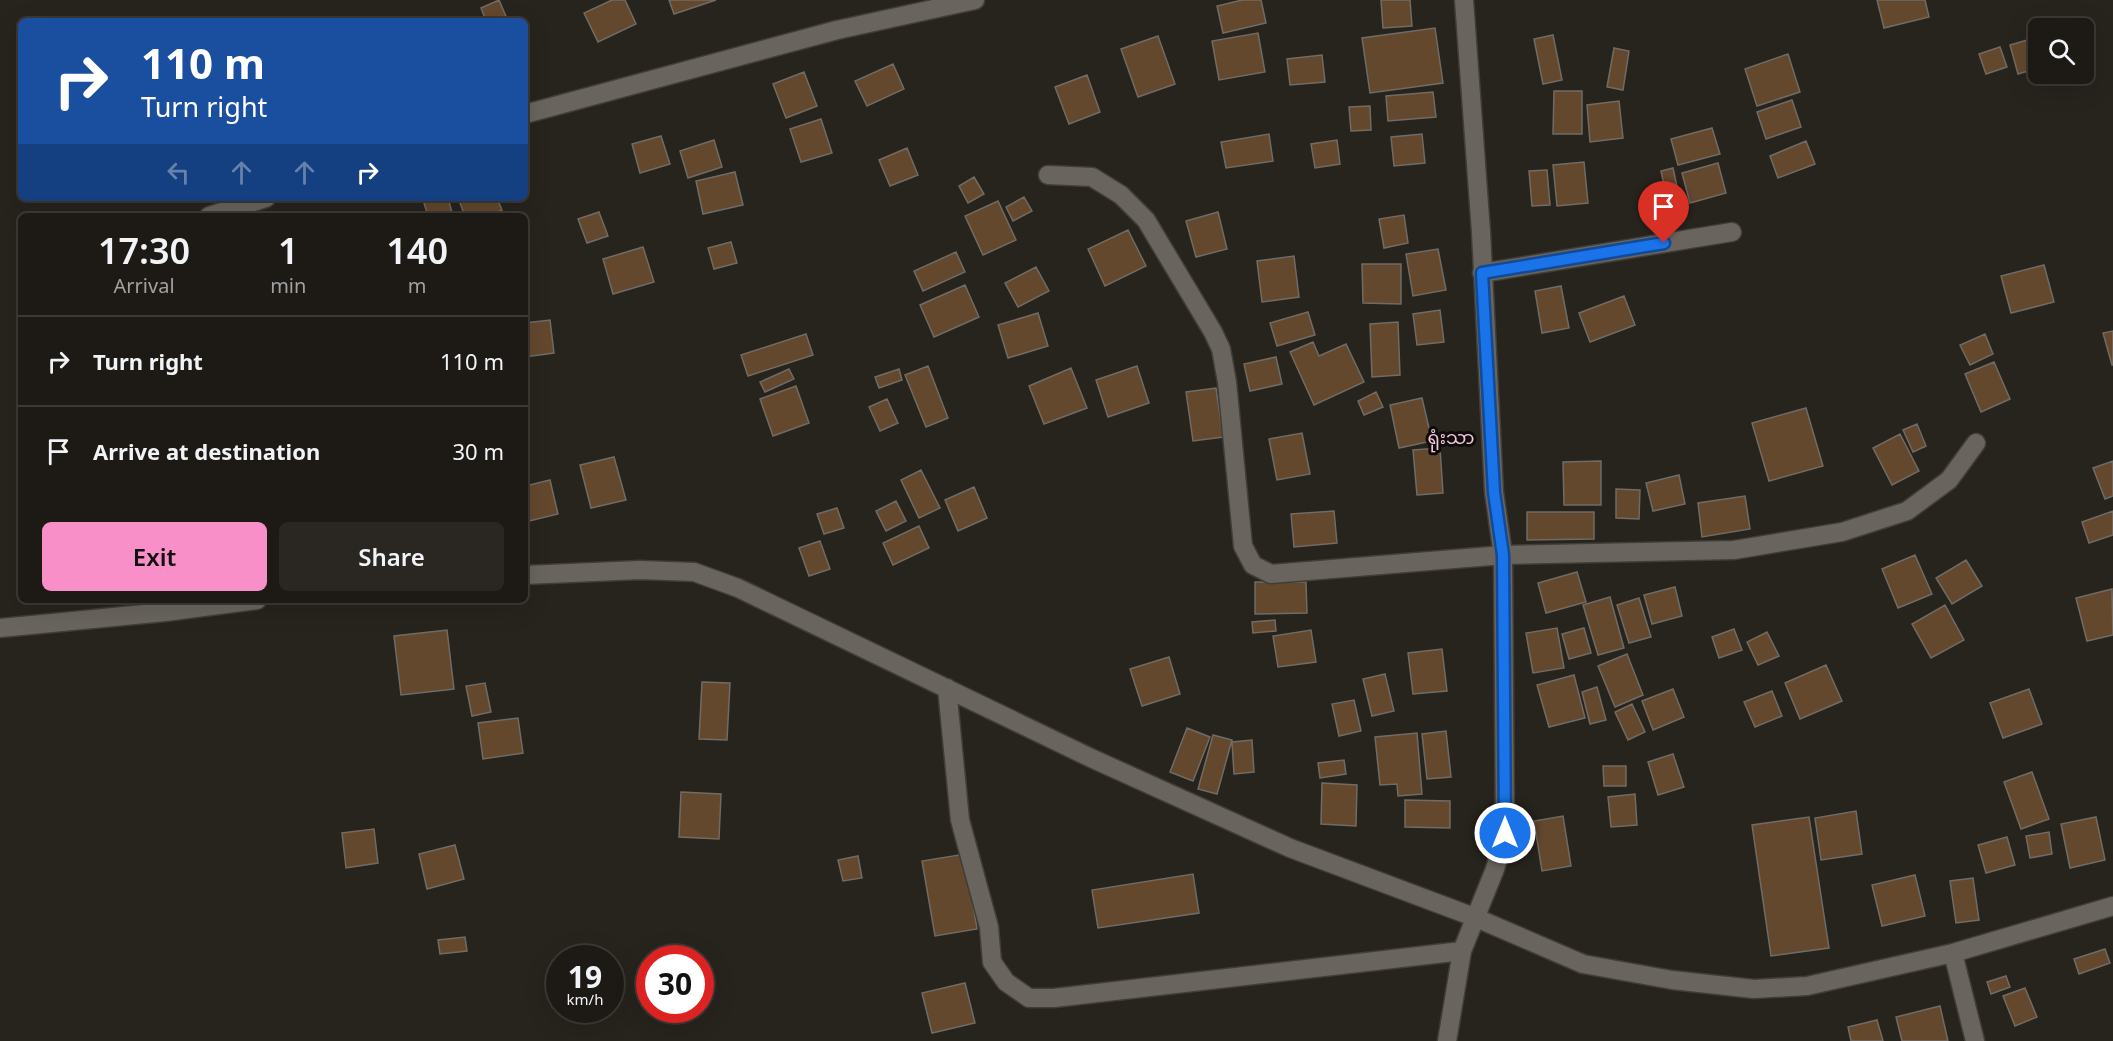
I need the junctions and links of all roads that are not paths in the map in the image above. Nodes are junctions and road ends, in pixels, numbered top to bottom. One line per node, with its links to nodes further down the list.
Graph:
1 (975, 0): 3 (street)
2 (1464, 0): 8 (street)
3 (528, 113)
4 (1048, 175): 10 (street)
5 (264, 204): 6 (street)
6 (223, 213)
7 (1732, 232): 8 (street)
8 (1482, 273): 10 (street)
9 (1976, 443): 10 (street)
10 (1503, 555): 16 (street)
11 (528, 575): 14 (street)
12 (234, 603): 13 (street)
13 (0, 628)
14 (947, 688): 16 (street); 17 (street)
15 (2113, 906): 18 (street)
16 (1474, 917): 17 (street); 18 (street)
17 (1462, 951): 19 (street)
18 (1953, 953): 20 (street)
19 (1447, 1041)
20 (1975, 1041)

